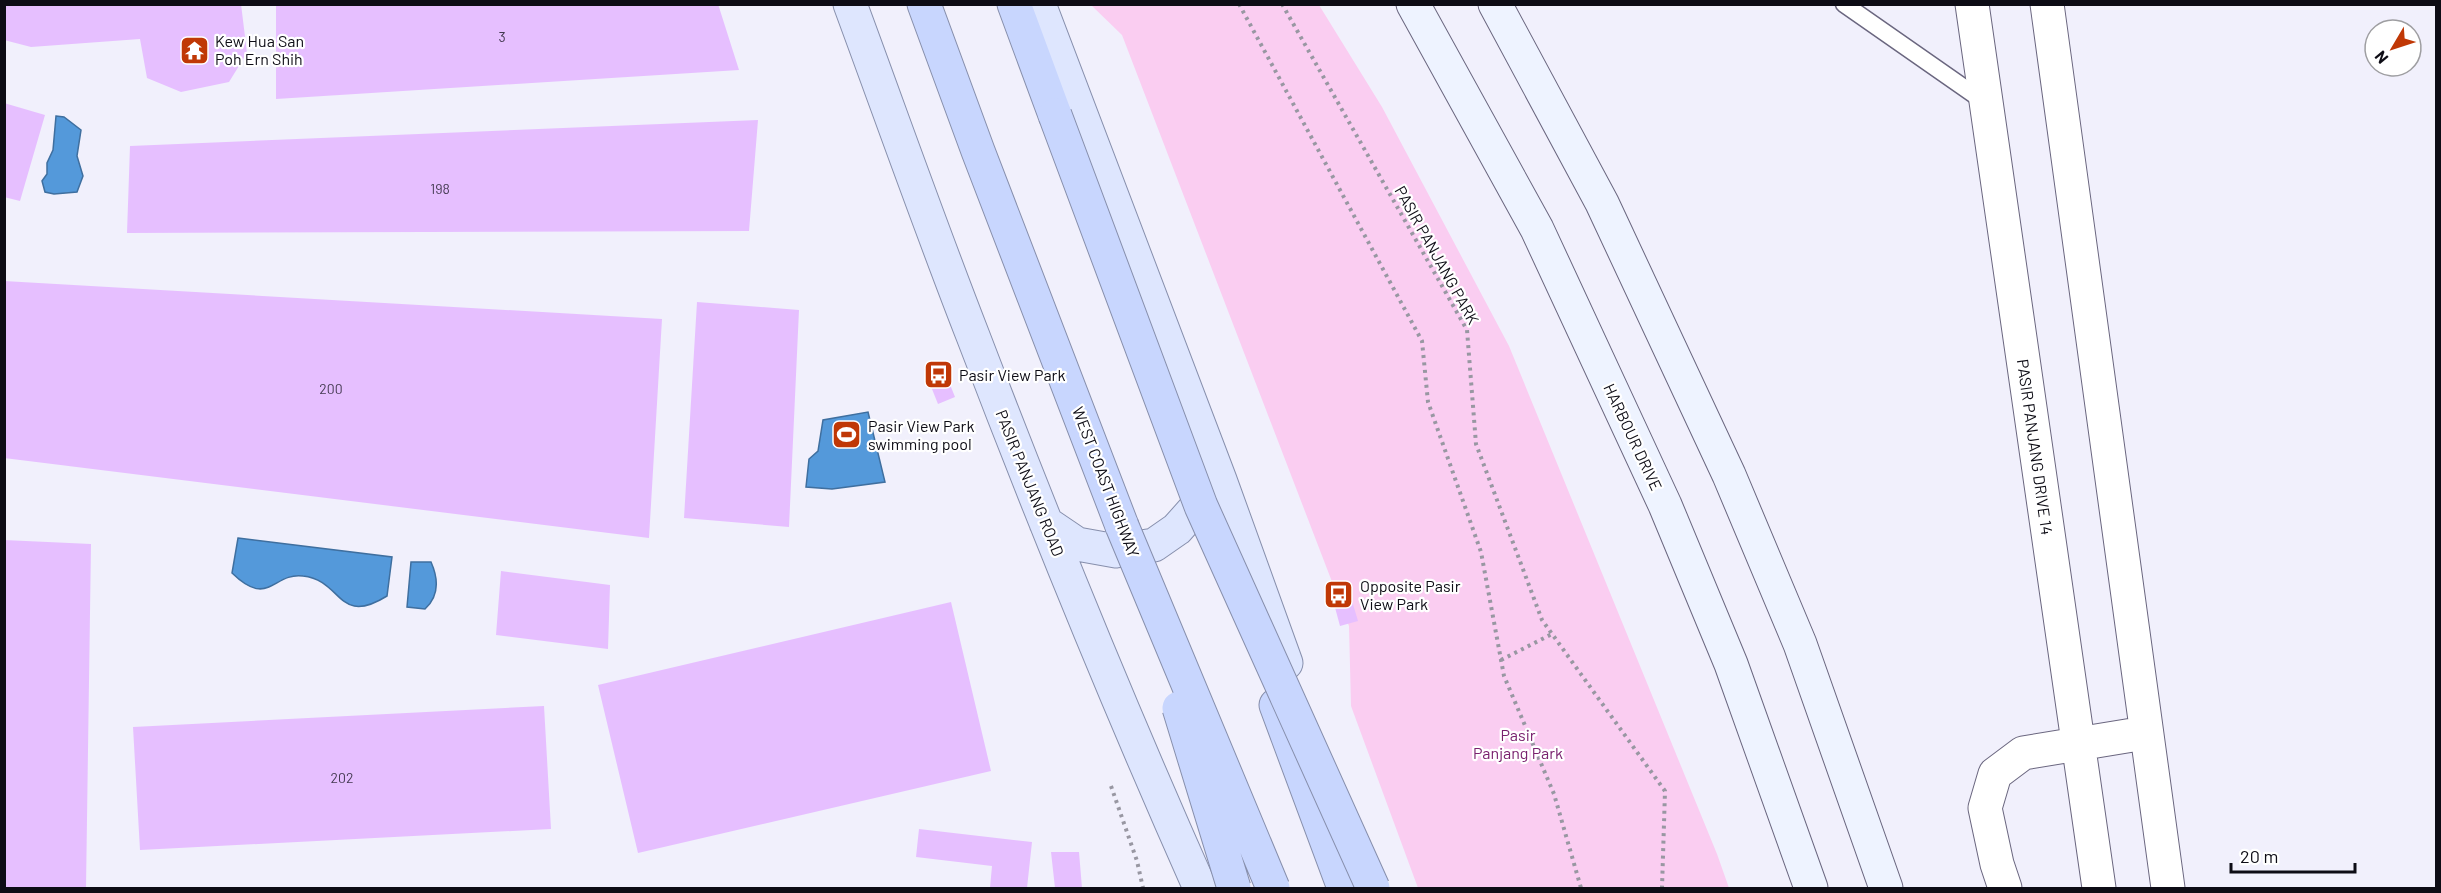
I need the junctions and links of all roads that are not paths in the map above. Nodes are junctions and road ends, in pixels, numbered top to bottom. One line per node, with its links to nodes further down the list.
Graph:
1 (850, 4): 13 (main road, PASIR PANJANG ROAD)
2 (924, 4): 14 (highway, WEST COAST HIGHWAY)
3 (1014, 4): 12 (highway, bridge)
4 (1039, 4): 11 (main road)
5 (1413, 4): 22 (street, HARBOUR DRIVE)
6 (1495, 4): 23 (street)
7 (1844, 4): 10 (lane)
8 (1972, 4): 10 (street, PASIR PANJANG DRIVE 14)
9 (2047, 4): 15 (street)
10 (1986, 103): 16 (street, PASIR PANJANG DRIVE 14)
11 (1220, 480): 13 (main road); 21 (main road)
12 (1201, 506): 20 (highway, bridge); 21 (highway, bridge)
13 (1046, 523): 17 (main road, PASIR PANJANG ROAD)
14 (1122, 526): 18 (highway, bridge); 19 (highway, WEST COAST HIGHWAY, bridge)
15 (2145, 733): 16 (street); 26 (street)
16 (2078, 744): 24 (street); 25 (street, PASIR PANJANG DRIVE 14)
17 (1200, 888)
18 (1234, 888)
19 (1273, 888)
20 (1344, 888)
21 (1372, 888)
22 (1811, 888)
23 (1886, 888)
24 (2005, 888)
25 (2099, 888)
26 (2168, 888)

